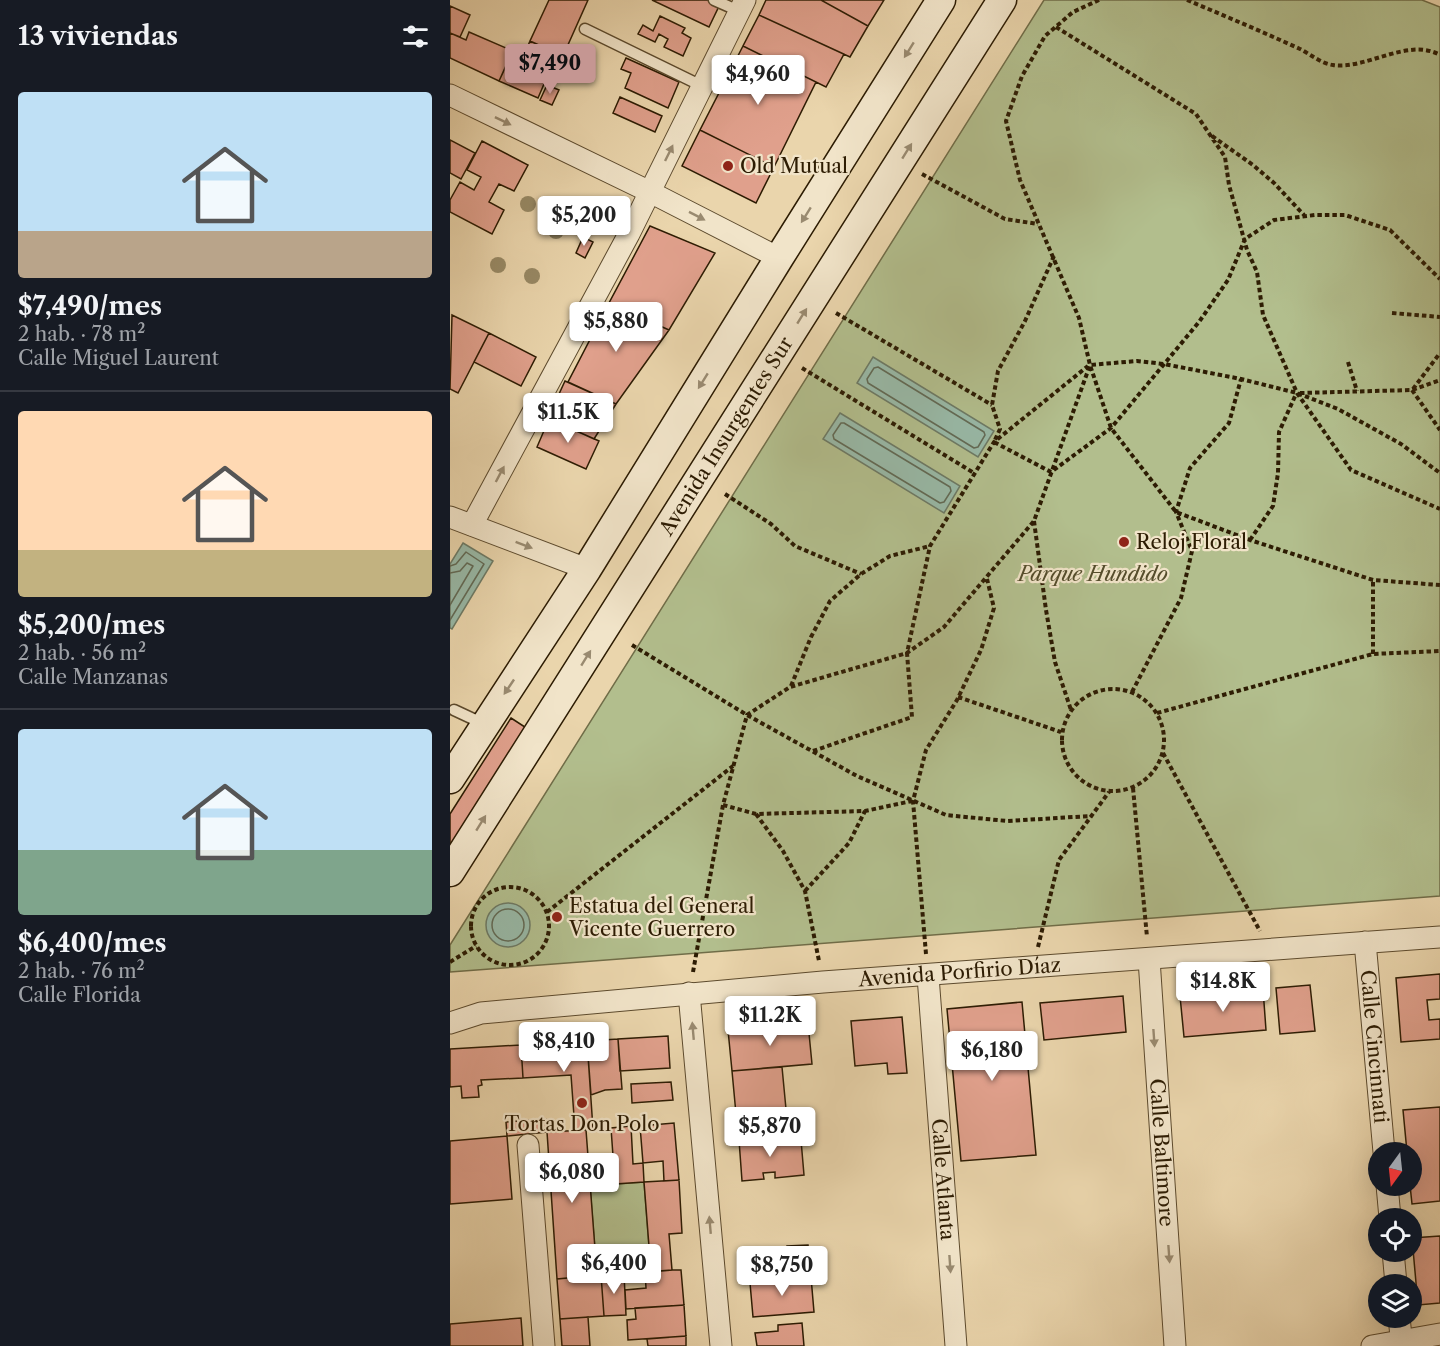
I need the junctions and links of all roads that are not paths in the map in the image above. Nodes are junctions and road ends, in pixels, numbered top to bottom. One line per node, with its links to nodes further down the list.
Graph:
1 (714, 0): 4 (lane)
2 (941, 0): 9 (main road, one-way to 9)
3 (1002, 0): 16 (main road, Avenida Insurgentes Sur, one-way to 3)
4 (742, 6): 6 (street)
5 (585, 29): 6 (lane)
6 (702, 86): 8 (street, one-way to 6)
7 (450, 95): 8 (street, one-way to 8)
8 (650, 192): 9 (street, one-way to 9); 11 (street, one-way to 8)
9 (779, 258): 12 (main road, one-way to 12)
10 (450, 517): 11 (street)
11 (472, 525): 12 (street, one-way to 12)
12 (587, 569): 14 (main road, one-way to 14)
13 (454, 710): 14 (lane)
14 (484, 724): 15 (main road)
15 (450, 779)
16 (450, 872)
17 (1440, 937): 18 (street, Avenida Porfirio Díaz)
18 (1365, 942): 19 (street, Avenida Porfirio Díaz); 25 (street, Calle Cincinnati)
19 (1149, 959): 20 (street, Avenida Porfirio Díaz); 33 (street, Calle Baltimore, one-way to 33)
20 (928, 976): 21 (street, Avenida Porfirio Díaz); 32 (street, Calle Atlanta, one-way to 32)
21 (689, 993): 23 (street, Avenida Porfirio Díaz); 31 (street, one-way to 21)
22 (450, 1005): 23 (street, Avenida Porfirio Díaz)
23 (481, 1013): 24 (street, Avenida Porfirio Díaz)
24 (450, 1023)
25 (1383, 1142)
26 (528, 1145): 30 (street)
27 (1400, 1328): 29 (street)
28 (1440, 1334): 29 (street)
29 (1401, 1343): 34 (street)
30 (544, 1346)
31 (720, 1346)
32 (956, 1346)
33 (1175, 1346)
34 (1372, 1346)

